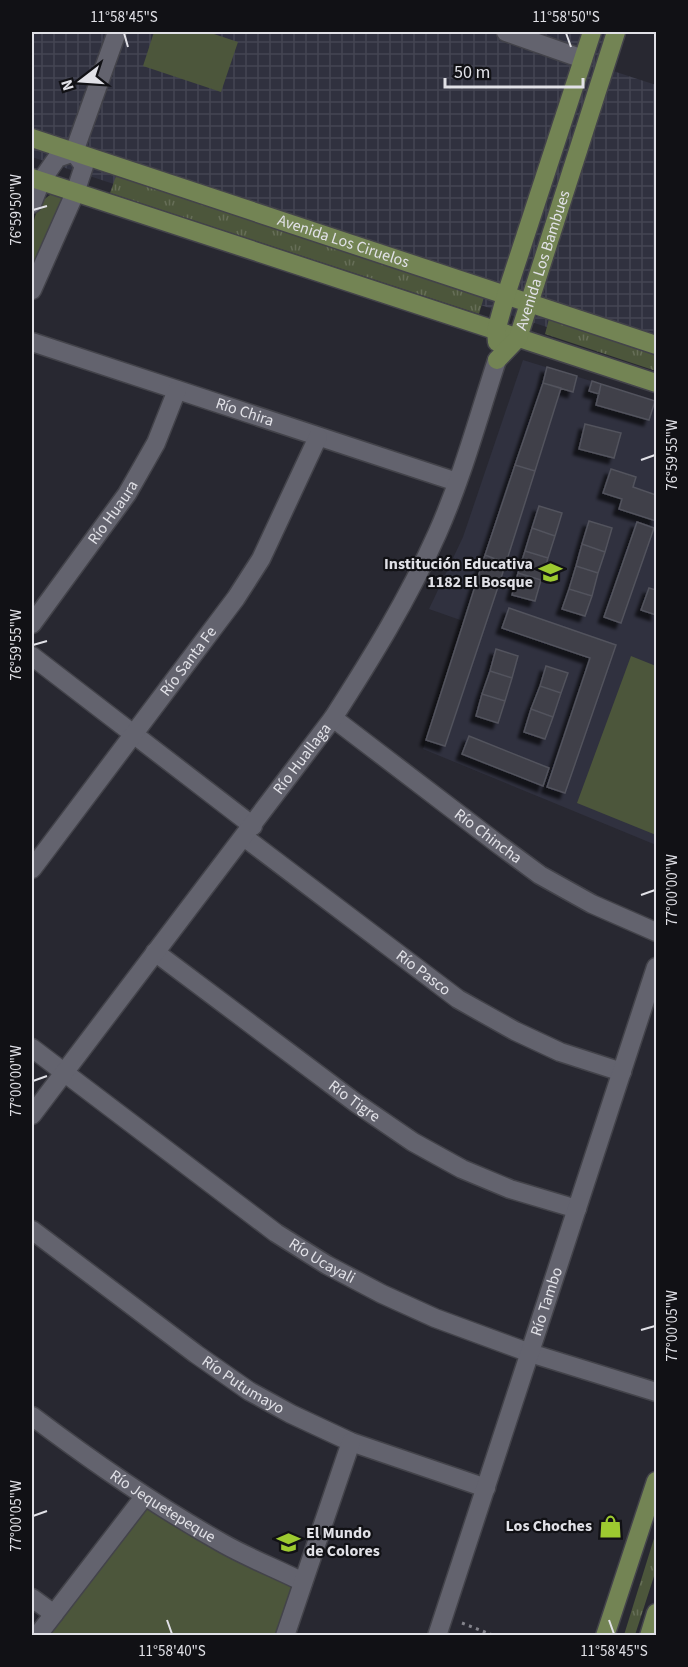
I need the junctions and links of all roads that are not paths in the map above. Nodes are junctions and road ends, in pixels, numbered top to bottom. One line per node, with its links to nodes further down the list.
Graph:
1 (117, 32): 7 (street)
2 (506, 32): 5 (street)
3 (592, 32): 5 (main road, Avenida Los Bambues)
4 (616, 32): 13 (main road, Avenida Los Bambues)
5 (583, 59): 12 (main road, Avenida Los Bambues)
6 (32, 138): 7 (main road, Avenida Los Ciruelos)
7 (74, 152): 8 (street); 9 (street); 12 (main road, Avenida Los Ciruelos)
8 (36, 180): 9 (main road); 10 (street)
9 (75, 193): 11 (street); 14 (main road)
10 (32, 204)
11 (32, 290)
12 (506, 295): 13 (main road, Avenida Los Ciruelos); 14 (main road, Avenida Los Bambues)
13 (530, 303): 15 (main road, Avenida Los Bambues); 17 (main road, Avenida Los Ciruelos)
14 (496, 331): 15 (main road); 18 (main road, Avenida Los Bambues)
15 (518, 338): 18 (main road, Avenida Los Bambues); 19 (main road)
16 (32, 342): 20 (street, Río Chira)
17 (657, 345)
18 (497, 360): 22 (street, Río Huallaga)
19 (657, 383)
20 (177, 390): 21 (street, Río Chira); 23 (street, Río Huaura)
21 (318, 437): 22 (street, Río Chira); 26 (street, Río Santa Fe)
22 (457, 482): 25 (street, Río Huallaga)
23 (32, 624)
24 (32, 656): 26 (street, Río Pasco)
25 (333, 718): 27 (street, Río Huallaga); 29 (street, Río Chincha)
26 (134, 735): 27 (street, Río Pasco); 28 (street, Río Santa Fe)
27 (248, 831): 30 (street, Río Huallaga); 34 (street, Río Pasco)
28 (32, 869)
29 (657, 932)
30 (155, 952): 33 (street, Río Huallaga); 36 (street, Río Tigre)
31 (657, 967): 34 (street, Río Tambo)
32 (32, 1048): 33 (street, Río Ucayali)
33 (64, 1072): 35 (street, Río Huallaga); 38 (street, Río Ucayali)
34 (622, 1072): 36 (street, Río Tambo)
35 (32, 1115)
36 (577, 1209): 38 (street, Río Tambo)
37 (32, 1230): 41 (street, Río Putumayo)
38 (530, 1353): 39 (street, Río Ucayali); 43 (street, Río Tambo)
39 (657, 1392)
40 (32, 1416): 44 (street, Río Jequetepeque)
41 (351, 1442): 43 (street, Río Putumayo); 45 (street)
42 (657, 1481): 52 (main road)
43 (486, 1488): 51 (street, Río Tambo)
44 (144, 1497): 45 (street, Río Jequetepeque); 48 (street)
45 (303, 1582): 50 (street)
46 (32, 1598): 48 (street)
47 (657, 1613): 53 (main road)
48 (54, 1614): 49 (street)
49 (37, 1635)
50 (285, 1635)
51 (437, 1635)
52 (605, 1635)
53 (649, 1635)

